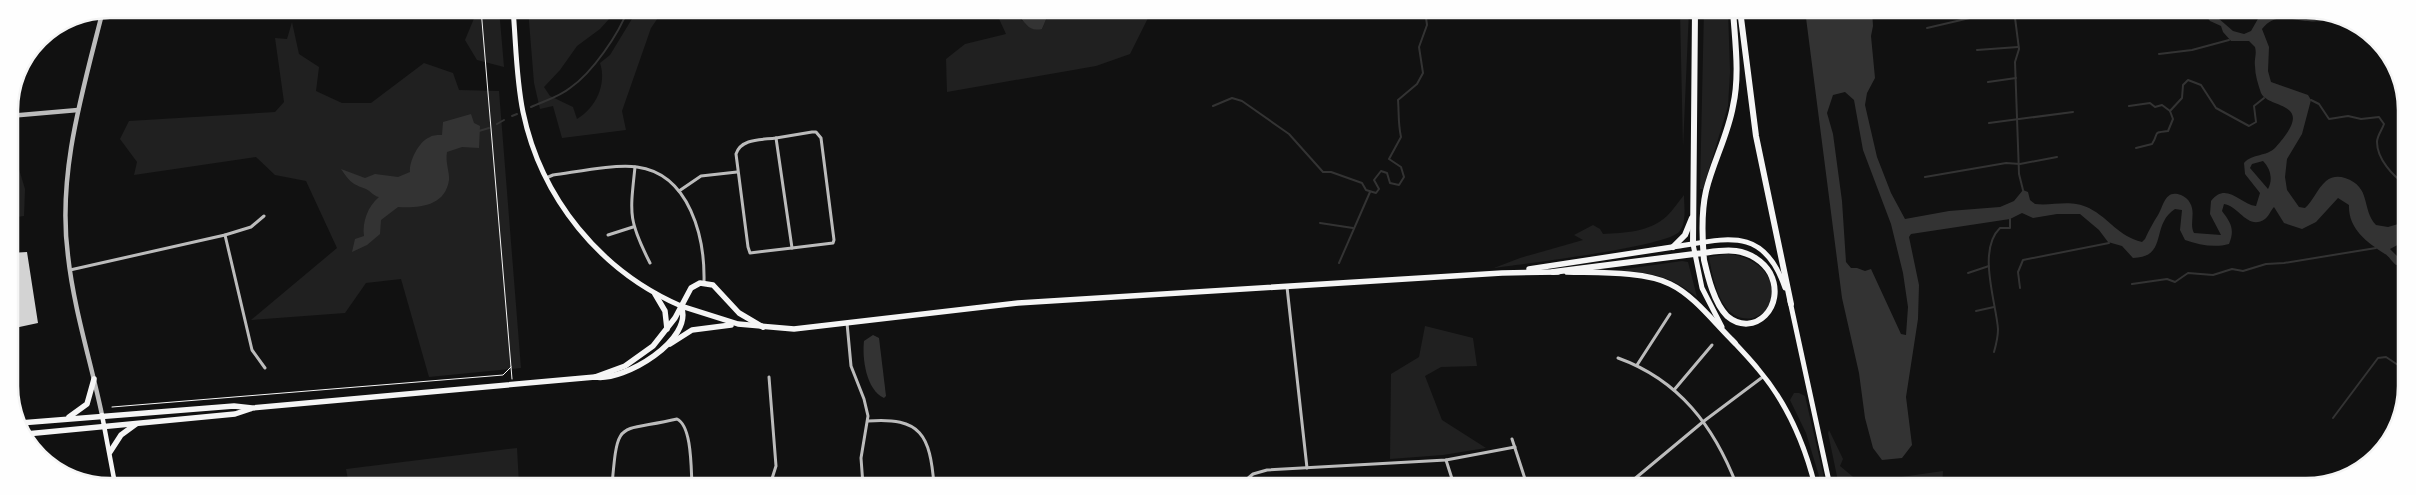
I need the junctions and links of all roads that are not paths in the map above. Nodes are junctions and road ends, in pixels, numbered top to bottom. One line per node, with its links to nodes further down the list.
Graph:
1 (101, 18): 6 (street)
2 (514, 18): 11 (main road)
3 (1695, 18): 13 (highway)
4 (1733, 18): 18 (highway)
5 (1741, 18): 31 (highway)
6 (78, 110): 7 (street); 25 (street)
7 (18, 115)
8 (776, 138): 10 (street); 21 (street); 21 (street)
9 (635, 166): 11 (street); 12 (street); 15 (street)
10 (737, 172): 12 (street); 21 (street)
11 (546, 178): 30 (main road)
12 (679, 191): 28 (street)
13 (1693, 215): 19 (highway); 20 (highway)
14 (264, 216): 16 (street)
15 (633, 227): 17 (street); 24 (street)
16 (225, 235): 25 (street); 43 (street)
17 (608, 235)
18 (1703, 243): 19 (main road); 22 (highway); 31 (main road)
19 (1693, 244): 20 (main road); 23 (main road)
20 (1673, 247): 27 (highway)
21 (792, 248)
22 (1704, 253): 22 (highway); 23 (highway)
23 (1694, 254): 26 (highway); 38 (main road)
24 (650, 264)
25 (70, 270): 47 (street)
26 (1553, 272): 27 (highway); 38 (highway)
27 (1502, 273): 29 (highway)
28 (704, 282): 32 (highway); 36 (highway)
29 (1287, 287): 34 (highway); 64 (street)
30 (655, 294): 32 (main road); 37 (highway)
31 (1791, 304): 77 (main road)
32 (680, 306): 35 (highway); 37 (highway); 40 (highway)
33 (1670, 314): 42 (street)
34 (847, 323): 36 (highway); 54 (street)
35 (738, 324): 36 (highway); 40 (highway)
36 (764, 328)
37 (667, 330): 45 (highway)
38 (1735, 343): 44 (main road)
39 (1712, 345): 48 (street)
40 (660, 351): 45 (highway)
41 (1618, 358): 42 (street)
42 (1637, 365): 48 (street)
43 (265, 368)
44 (1764, 376): 55 (street); 76 (main road)
45 (595, 377): 49 (highway)
46 (769, 377): 68 (street)
47 (94, 379): 51 (street); 52 (highway)
48 (1674, 390): 55 (street)
49 (252, 408): 51 (highway); 57 (highway)
50 (678, 413): 53 (street)
51 (102, 415): 52 (highway); 58 (main road)
52 (67, 418): 56 (highway)
53 (677, 419): 66 (street); 67 (street)
54 (868, 421): 69 (street); 70 (street)
55 (1704, 421): 74 (street); 75 (street)
56 (25, 422)
57 (137, 423): 58 (highway); 62 (highway)
58 (105, 426): 59 (highway); 62 (main road)
59 (31, 433)
60 (1512, 439): 61 (street)
61 (1515, 447): 63 (street); 73 (street)
62 (110, 452): 65 (main road)
63 (1446, 460): 64 (street); 72 (street)
64 (1307, 468): 71 (street)
65 (114, 478)
66 (613, 478)
67 (691, 478)
68 (772, 478)
69 (862, 478)
70 (934, 478)
71 (1251, 478)
72 (1452, 478)
73 (1525, 478)
74 (1636, 478)
75 (1734, 478)
76 (1812, 478)
77 (1828, 478)

